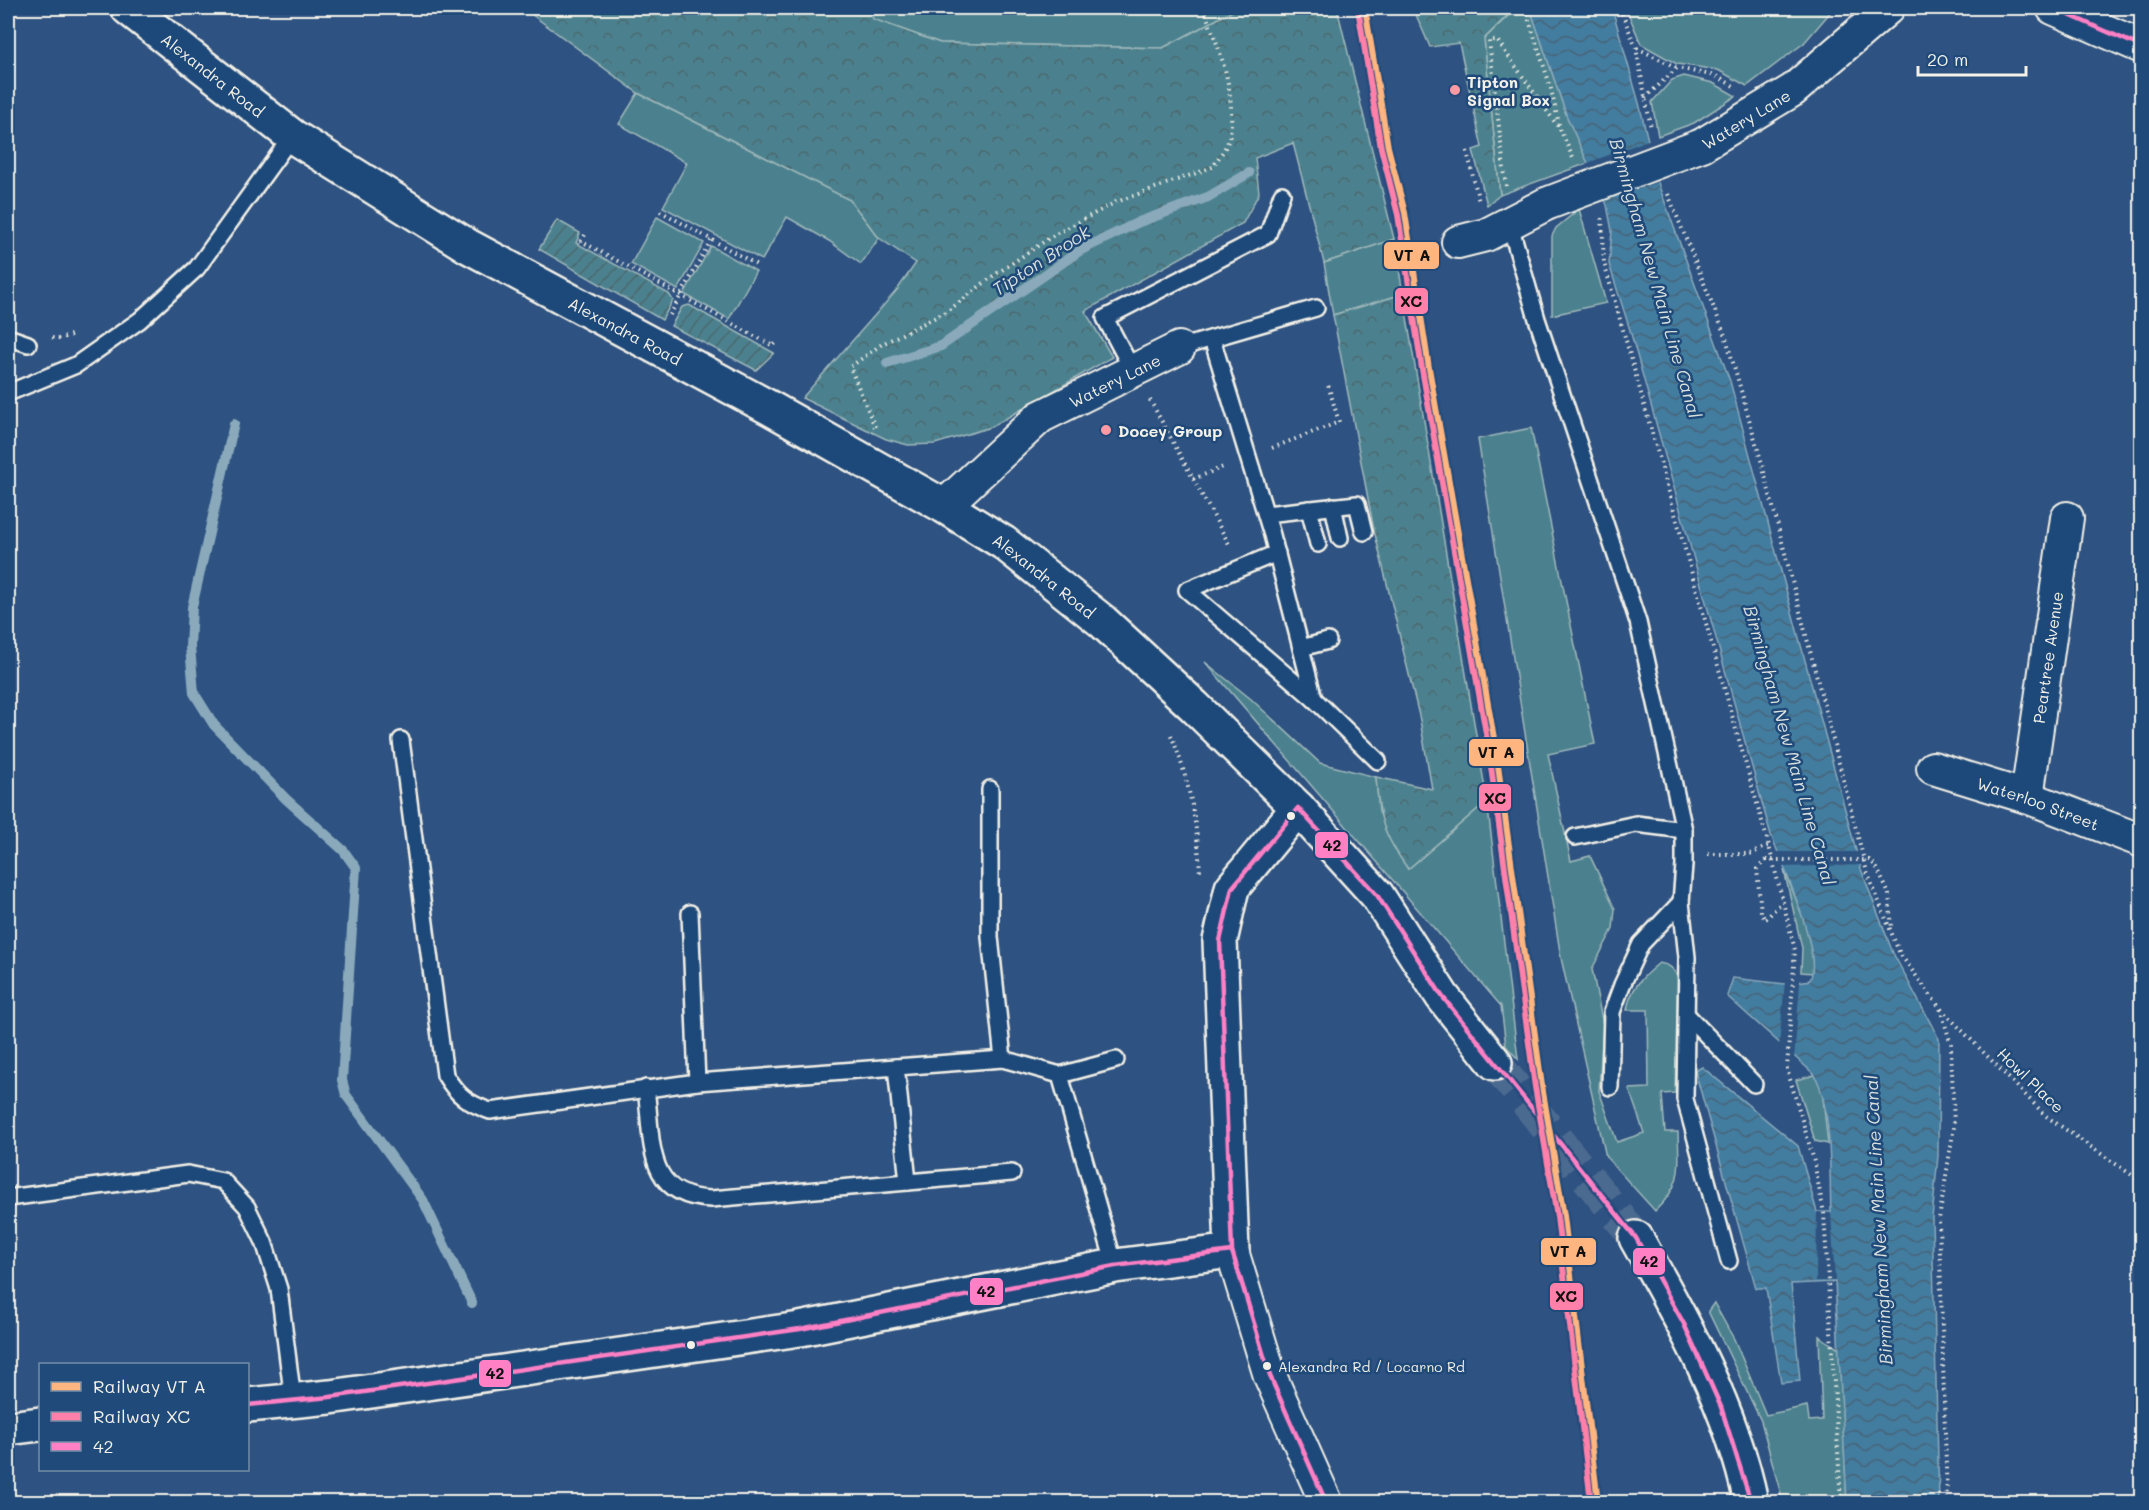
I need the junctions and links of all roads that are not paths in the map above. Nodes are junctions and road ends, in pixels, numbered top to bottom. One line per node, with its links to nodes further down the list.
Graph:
1 (128, 8): 5 (main road, Alexandra Road)
2 (1888, 8): 7 (street, Watery Lane, bridge)
3 (2053, 8): 4 (street)
4 (2142, 47)
5 (292, 136): 12 (lane); 13 (main road, Alexandra Road)
6 (1282, 194): 11 (lane)
7 (1485, 234): 31 (lane)
8 (1316, 308): 9 (lane, Watery Lane)
9 (1212, 339): 10 (lane, Watery Lane); 16 (lane)
10 (1179, 348): 11 (street, Watery Lane)
11 (1133, 371): 13 (street, Watery Lane)
12 (8, 393)
13 (945, 506): 30 (main road, Alexandra Road)
14 (1333, 506): 15 (lane); 18 (lane); 19 (lane)
15 (1309, 509): 16 (lane); 20 (lane)
16 (1266, 514): 21 (lane)
17 (2067, 518): 29 (street, Peartree Avenue)
18 (1364, 532)
19 (1340, 538)
20 (1318, 544)
21 (1277, 553): 23 (lane); 24 (lane)
22 (1328, 641): 23 (lane)
23 (1301, 648): 24 (lane)
24 (1314, 699): 26 (lane)
25 (401, 740): 45 (lane)
26 (1378, 760)
27 (1933, 768): 29 (street, Waterloo Street)
28 (990, 789): 37 (lane)
29 (2027, 797): 33 (street, Waterloo Street)
30 (1298, 808): 39 (main road, Alexandra Road); 50 (main road)
31 (1683, 830): 32 (lane); 34 (lane)
32 (1575, 837)
33 (2142, 841)
34 (1681, 902): 36 (lane); 44 (lane)
35 (690, 913): 42 (lane)
36 (1687, 1015): 43 (lane); 51 (lane)
37 (1002, 1059): 40 (lane); 41 (lane)
38 (1116, 1060): 41 (lane)
39 (1495, 1063)
40 (896, 1067): 42 (lane); 47 (lane)
41 (1060, 1075): 52 (lane)
42 (697, 1082): 45 (lane)
43 (1754, 1084)
44 (1610, 1087)
45 (646, 1088): 47 (lane)
46 (1012, 1173): 47 (lane)
47 (908, 1182)
48 (8, 1198): 53 (lane)
49 (1636, 1238): 58 (main road)
50 (1232, 1251): 52 (main road); 57 (street)
51 (1728, 1261)
52 (1115, 1266): 53 (main road)
53 (293, 1400): 54 (main road)
54 (249, 1405)
55 (39, 1424): 56 (main road)
56 (8, 1428)
57 (1326, 1503)
58 (1751, 1503)

